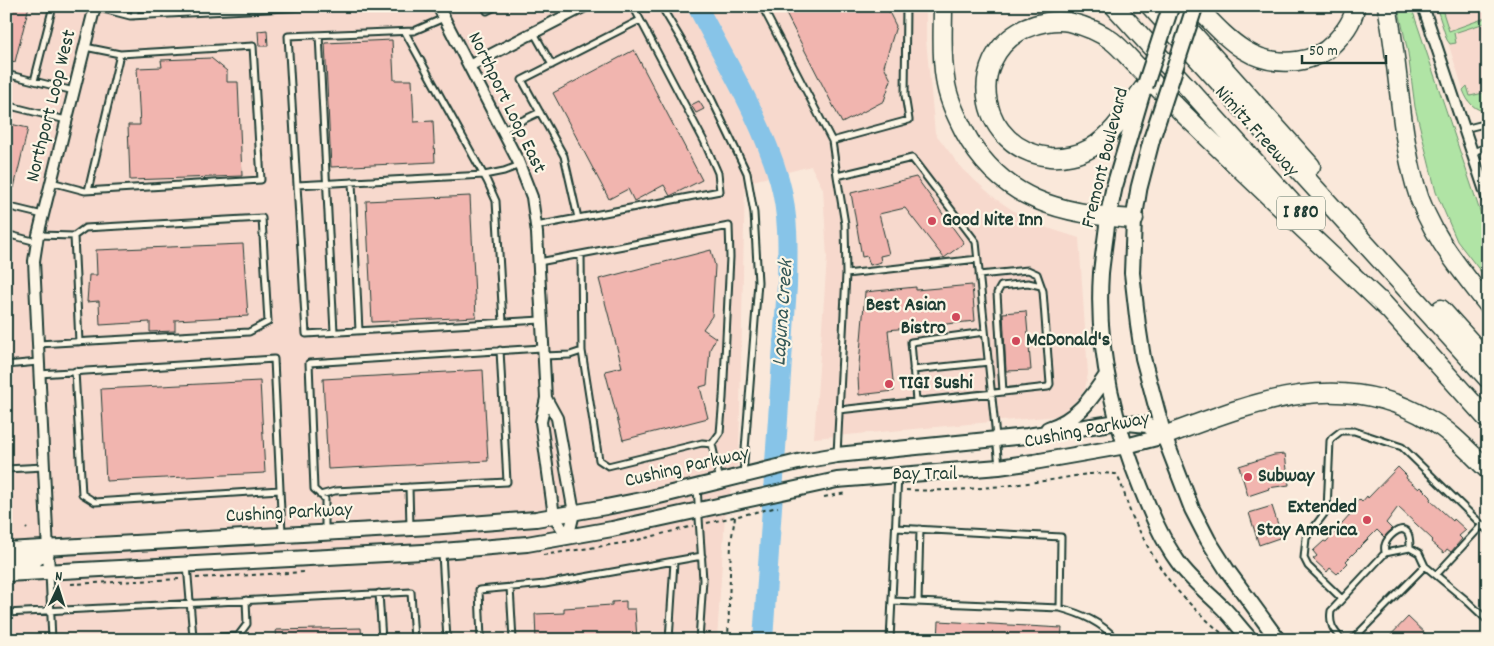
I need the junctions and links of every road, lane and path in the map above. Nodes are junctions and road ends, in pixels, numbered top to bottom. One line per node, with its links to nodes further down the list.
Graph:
1 (53, 6): 32 (lane)
2 (136, 6): 21 (lane)
3 (325, 6): 21 (lane)
4 (438, 6): 22 (street, Northport Loop East)
5 (485, 6): 6 (lane)
6 (497, 6)
7 (585, 6): 25 (street)
8 (633, 6): 23 (lane)
9 (661, 6): 107 (lane)
10 (762, 6): 42 (lane)
11 (906, 6): 42 (lane)
12 (943, 6): 56 (highway)
13 (1114, 6): 70 (highway, Nimitz Freeway / I 880)
14 (1150, 6): 89 (highway, I 880)
15 (1170, 6): 33 (main road, Fremont Boulevard, bridge); 81 (highway, Nimitz Freeway / I 880)
16 (1196, 6): 17 (highway); 58 (main road, Fremont Boulevard, bridge)
17 (1355, 6)
18 (1386, 6): 69 (highway)
19 (1423, 6): 40 (street)
20 (95, 7): 21 (lane); 27 (street, Northport Loop West)
21 (134, 16)
22 (445, 18): 24 (lane); 30 (street, Northport Loop East)
23 (640, 20): 29 (lane); 57 (lane)
24 (406, 32): 26 (lane); 46 (lane)
25 (534, 33): 29 (lane); 30 (street)
26 (319, 35): 50 (lane); 51 (lane)
27 (85, 47): 28 (lane); 34 (street, Northport Loop West)
28 (120, 54): 52 (lane); 52 (lane)
29 (552, 65): 36 (lane)
30 (469, 66): 41 (street, Northport Loop East)
31 (6, 74): 32 (lane)
32 (34, 81): 34 (lane)
33 (1145, 86): 39 (highway)
34 (74, 91): 37 (street, Northport Loop West)
35 (6, 105): 37 (lane)
36 (540, 112): 41 (lane); 57 (lane)
37 (67, 120): 48 (street, Northport Loop West)
38 (1488, 123): 40 (lane)
39 (1126, 126): 56 (main road, Fremont Boulevard); 70 (highway)
40 (1464, 129): 44 (street)
41 (502, 130): 45 (street, Northport Loop East)
42 (832, 142): 47 (lane)
43 (1488, 147): 44 (lane)
44 (1472, 152): 53 (street)
45 (520, 165): 46 (lane); 59 (street, Northport Loop East)
46 (484, 175): 49 (lane); 72 (lane)
47 (837, 176): 64 (lane); 66 (lane)
48 (51, 182): 52 (lane); 55 (street, Northport Loop West)
49 (352, 182): 50 (lane); 73 (lane)
50 (326, 184): 51 (lane); 74 (lane)
51 (297, 186): 74 (lane)
52 (88, 191)
53 (1488, 200)
54 (6, 206): 55 (lane)
55 (43, 215): 62 (street, Northport Loop West)
56 (1108, 217): 58 (highway); 88 (main road, Fremont Boulevard)
57 (578, 218): 59 (lane)
58 (1134, 219): 98 (main road, Fremont Boulevard)
59 (536, 226): 65 (street, Northport Loop East)
60 (6, 234): 62 (lane)
61 (74, 236): 62 (lane); 76 (lane); 76 (lane)
62 (37, 238): 77 (street, Northport Loop West)
63 (581, 254): 65 (lane); 79 (lane); 100 (lane)
64 (978, 259): 66 (lane); 67 (lane)
65 (538, 262): 71 (street, Northport Loop East)
66 (846, 274): 94 (lane)
67 (979, 275): 68 (lane); 75 (lane)
68 (1041, 286): 90 (lane); 90 (lane)
69 (1488, 304)
70 (1389, 310): 95 (highway, Nimitz Freeway / I 880)
71 (541, 320): 72 (lane); 80 (street, Northport Loop East)
72 (503, 322): 73 (lane)
73 (359, 330): 74 (lane)
74 (334, 332)
75 (985, 332): 83 (lane); 85 (lane)
76 (79, 342): 77 (lane)
77 (37, 344): 82 (street, Northport Loop West)
78 (500, 350): 80 (lane); 112 (lane); 117 (lane)
79 (582, 351): 80 (lane); 100 (lane)
80 (543, 352): 92 (street, Northport Loop East)
81 (1488, 361)
82 (38, 362): 84 (lane); 87 (street, Northport Loop West)
83 (989, 362): 85 (lane); 91 (lane)
84 (6, 365)
85 (913, 370): 93 (lane)
86 (75, 371): 87 (lane); 114 (lane); 114 (lane)
87 (39, 374): 104 (street, Northport Loop West)
88 (1107, 375): 96 (main road, Fremont Boulevard); 97 (main road)
89 (1488, 380)
90 (1003, 392): 91 (lane)
91 (992, 393): 93 (lane); 99 (lane)
92 (546, 398): 123 (street, Northport Loop East); 124 (street, Northport Loop East)
93 (916, 401): 94 (lane)
94 (838, 410): 102 (lane)
95 (1488, 420)
96 (1118, 422): 97 (main road, Cushing Parkway); 98 (main road, Cushing Parkway); 101 (main road, Fremont Boulevard)
97 (1027, 436): 99 (main road, Cushing Parkway)
98 (1164, 436): 101 (main road, Cushing Parkway); 106 (highway); 159 (main road, Fremont Boulevard)
99 (997, 439): 102 (main road, Cushing Parkway); 103 (lane)
100 (712, 444): 110 (lane)
101 (1126, 446): 103 (main road, Cushing Parkway); 155 (main road, Fremont Boulevard)
102 (837, 455): 107 (main road, Cushing Parkway)
103 (999, 467): 109 (main road, Cushing Parkway)
104 (44, 468): 105 (lane); 134 (street, Northport Loop West)
105 (6, 469)
106 (1488, 470)
107 (746, 474): 110 (main road, Cushing Parkway)
108 (1116, 474): 115 (path, Bay Trail)
109 (898, 475): 115 (lane); 119 (main road, Cushing Parkway)
110 (720, 481): 111 (main road, Cushing Parkway)
111 (697, 486): 122 (lane); 123 (main road, Cushing Parkway)
112 (409, 487): 117 (lane); 127 (lane)
113 (6, 489): 120 (lane)
114 (280, 490): 132 (lane)
115 (898, 490): 128 (lane)
116 (849, 492): 118 (path)
117 (320, 495): 131 (lane)
118 (821, 497)
119 (742, 501): 122 (main road, Cushing Parkway); 171 (path)
120 (6, 503)
121 (784, 505): 125 (path)
122 (699, 511): 133 (main road, Cushing Parkway); 139 (lane)
123 (574, 513): 124 (main road, Cushing Parkway); 133 (street, Northport Loop East)
124 (554, 516): 127 (main road, Cushing Parkway); 133 (street, Northport Loop East)
125 (736, 518)
126 (1482, 525): 130 (lane); 146 (lane); 149 (lane)
127 (410, 528): 131 (main road, Cushing Parkway)
128 (896, 528): 129 (lane); 151 (lane)
129 (920, 529): 152 (lane); 154 (lane)
130 (1488, 531)
131 (325, 532): 132 (main road, Cushing Parkway)
132 (282, 535): 134 (main road, Cushing Parkway)
133 (568, 538): 137 (main road, Cushing Parkway)
134 (48, 548): 136 (main road, Cushing Parkway); 140 (main road); 144 (street, Northport Loop West)
135 (1410, 548): 138 (lane); 138 (lane); 143 (lane)
136 (6, 550)
137 (442, 550): 142 (main road, Cushing Parkway); 166 (lane)
138 (1385, 553): 149 (lane)
139 (702, 556): 141 (lane); 170 (lane)
140 (6, 562)
141 (674, 562): 147 (lane); 169 (lane)
142 (187, 564): 144 (main road, Cushing Parkway); 153 (lane)
143 (1425, 566): 146 (lane); 175 (lane)
144 (49, 572): 145 (main road, Cushing Parkway); 156 (lane)
145 (6, 574)
146 (1436, 576): 158 (lane)
147 (510, 588): 167 (lane); 168 (lane)
148 (379, 594): 150 (lane); 164 (lane); 165 (lane)
149 (1341, 598): 174 (lane)
150 (246, 600): 153 (lane); 160 (lane)
151 (892, 601): 152 (lane); 172 (lane)
152 (918, 602): 154 (lane)
153 (190, 603): 156 (lane); 160 (lane)
154 (1060, 608): 173 (lane)
155 (1224, 609): 159 (main road); 161 (main road, Fremont Boulevard)
156 (50, 610): 157 (lane); 162 (lane)
157 (6, 613)
158 (1488, 621)
159 (1275, 635)
160 (193, 637): 163 (lane)
161 (1243, 637)
162 (52, 640)
163 (140, 640)
164 (382, 640)
165 (414, 640)
166 (447, 640)
167 (481, 640)
168 (513, 640)
169 (669, 640)
170 (699, 640)
171 (728, 640)
172 (890, 640)
173 (1117, 640)
174 (1342, 640)
175 (1352, 640)

